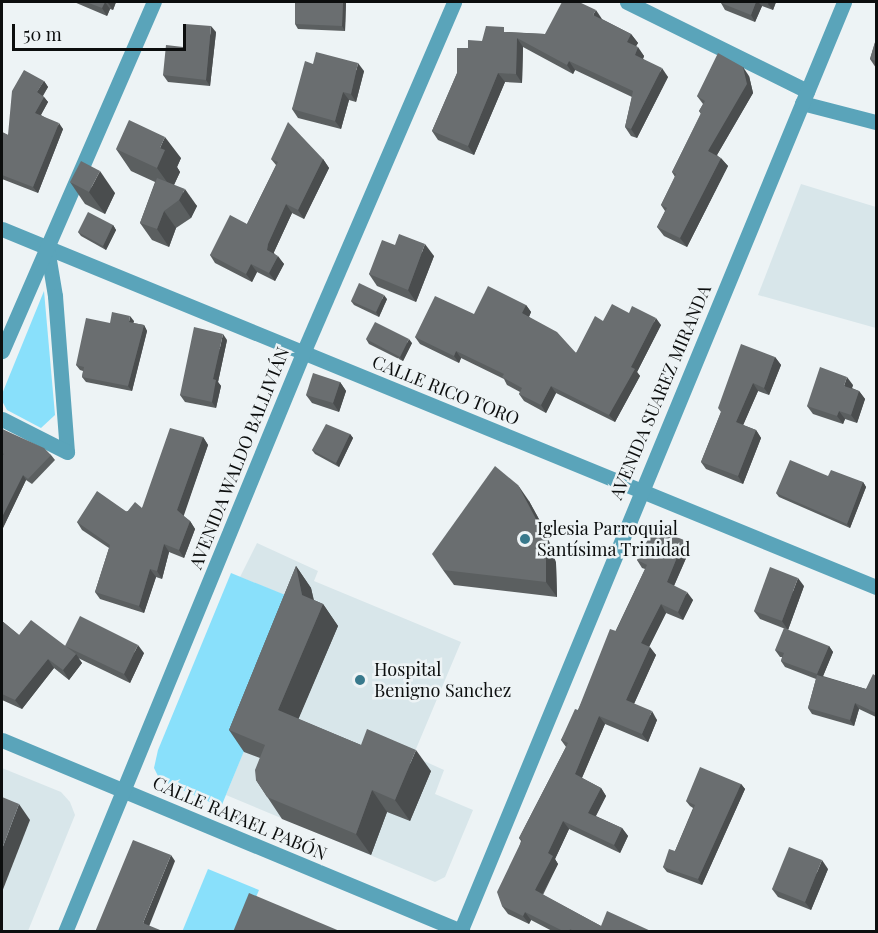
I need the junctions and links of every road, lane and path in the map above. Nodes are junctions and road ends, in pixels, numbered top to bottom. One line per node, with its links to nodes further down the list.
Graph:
1 (154, 2): 8 (street)
2 (454, 2): 10 (street, AVENIDA WALDO BALLIVIÁN)
3 (627, 2): 5 (street)
4 (844, 2): 5 (street, AVENIDA SUAREZ MIRANDA)
5 (804, 97): 6 (street); 12 (street, AVENIDA SUAREZ MIRANDA)
6 (876, 122)
7 (2, 229): 8 (street, CALLE RICO TORO)
8 (47, 248): 9 (street); 10 (street, CALLE RICO TORO); 11 (street)
9 (2, 351)
10 (303, 353): 12 (street, CALLE RICO TORO); 15 (street, AVENIDA WALDO BALLIVIÁN)
11 (2, 419)
12 (640, 490): 13 (street, CALLE RICO TORO); 16 (street, AVENIDA SUAREZ MIRANDA)
13 (876, 587)
14 (2, 740): 15 (street, CALLE RAFAEL PABÓN)
15 (122, 790): 16 (street, CALLE RAFAEL PABÓN); 17 (street, AVENIDA WALDO BALLIVIÁN)
16 (461, 931)
17 (65, 932)

